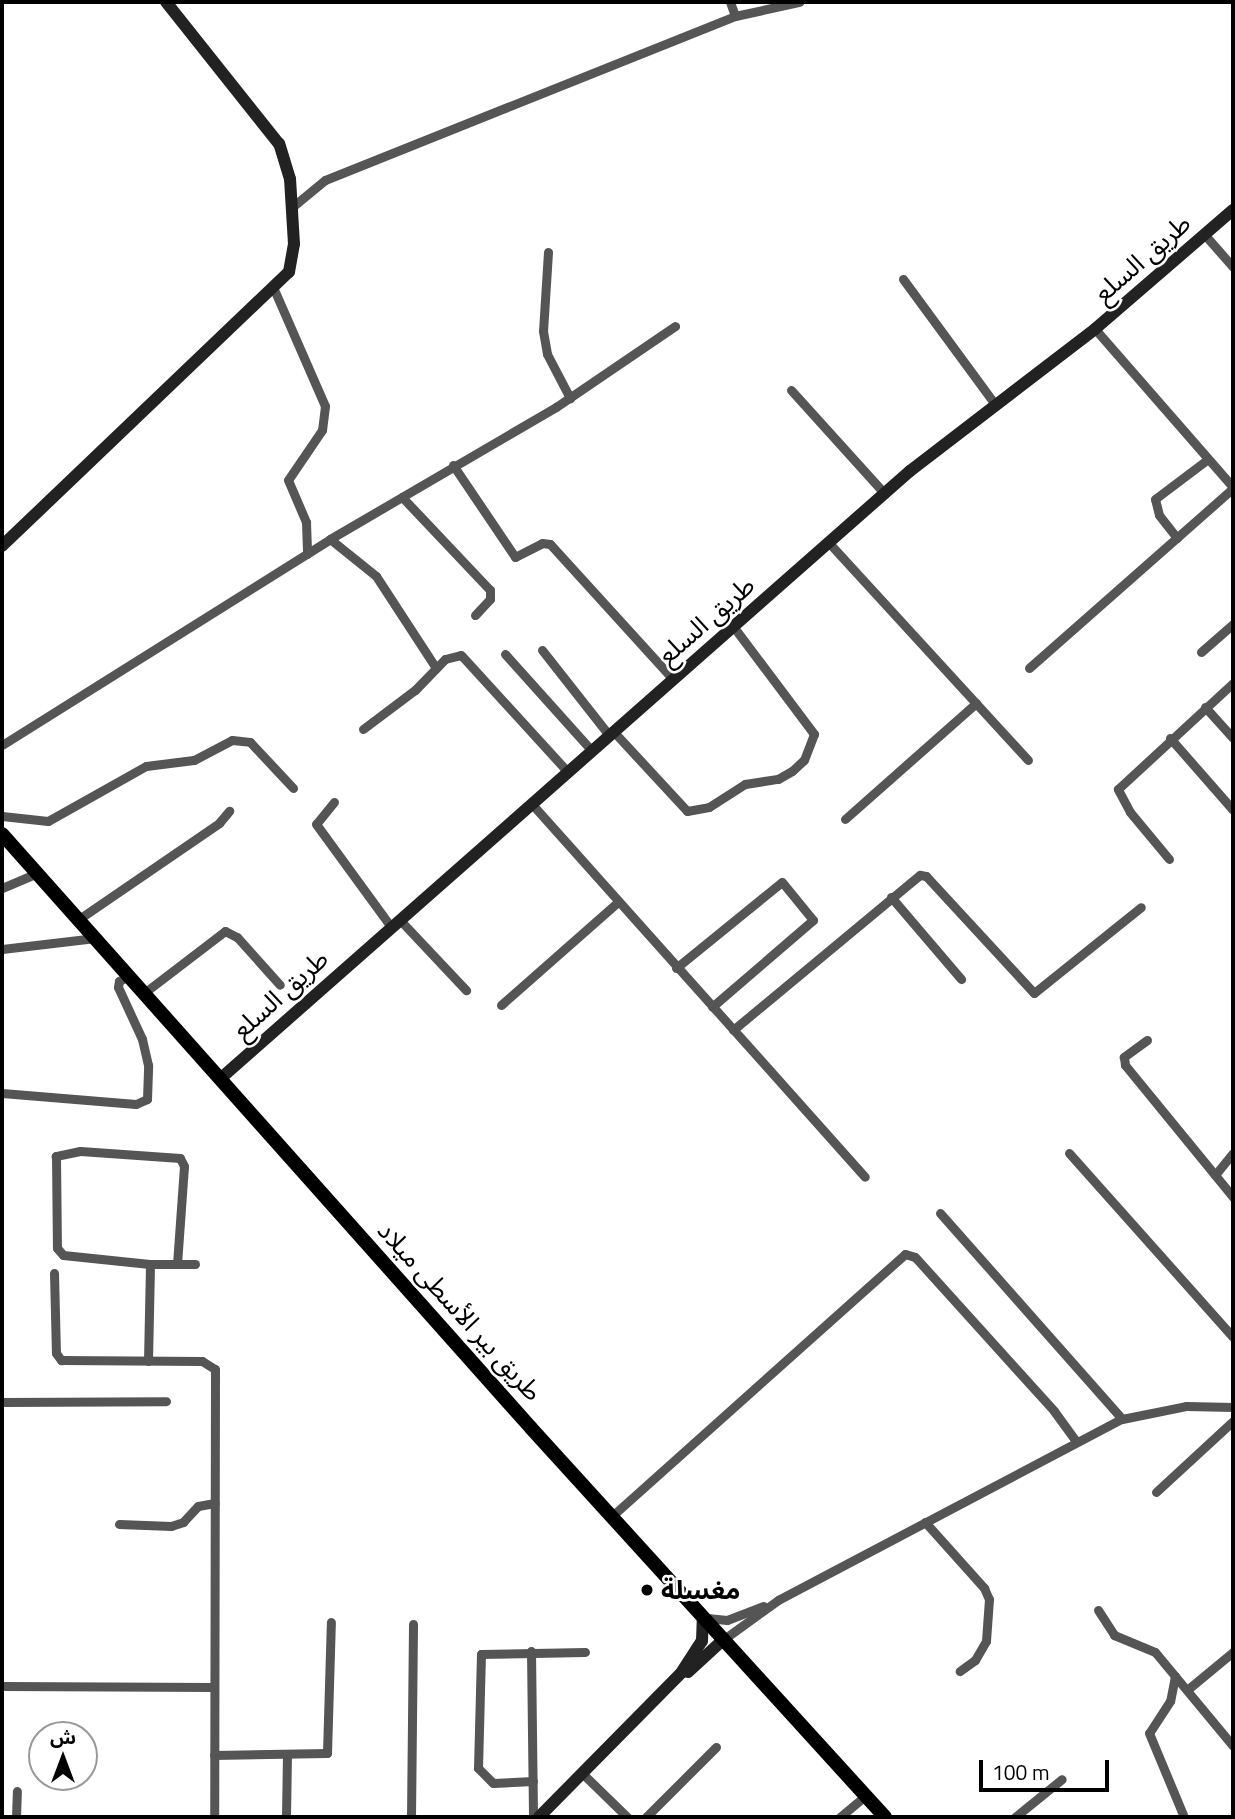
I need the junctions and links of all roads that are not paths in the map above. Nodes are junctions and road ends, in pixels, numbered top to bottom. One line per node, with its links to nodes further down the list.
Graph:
1 (166, 2): 5 (street)
2 (730, 2): 4 (street)
3 (799, 2): 4 (street)
4 (735, 16): 5 (street)
5 (291, 208): 11 (street)
6 (1233, 210): 7 (street, طريق السلع)
7 (1204, 234): 9 (street); 13 (street, طريق السلع)
8 (548, 251): 15 (street)
9 (1233, 267)
10 (903, 279): 16 (street)
11 (273, 287): 25 (street); 26 (street)
12 (675, 326): 15 (street)
13 (1095, 329): 16 (street, طريق السلع); 17 (street)
14 (791, 390): 20 (street)
15 (570, 398): 18 (street)
16 (994, 402): 20 (street, طريق السلع)
17 (1208, 459): 19 (street); 22 (street)
18 (453, 465): 21 (street); 35 (street)
19 (1233, 488): 22 (street)
20 (885, 494): 24 (street, طريق السلع)
21 (402, 497): 23 (street); 27 (street)
22 (1177, 538): 34 (street)
23 (330, 539): 26 (street); 33 (street)
24 (830, 544): 29 (street, طريق السلع); 37 (street)
25 (2, 546)
26 (307, 554): 43 (street)
27 (475, 615)
28 (1233, 624): 31 (street)
29 (733, 626): 35 (street, طريق السلع); 40 (street)
30 (542, 650): 40 (street)
31 (1201, 652)
32 (505, 654): 44 (street)
33 (436, 668): 39 (street); 46 (street)
34 (1029, 668)
35 (673, 679): 40 (street, طريق السلع)
36 (1233, 682): 38 (street)
37 (976, 703): 45 (street); 53 (street)
38 (1205, 707): 41 (street); 42 (street)
39 (363, 729)
40 (611, 733): 44 (street, طريق السلع)
41 (1170, 738): 50 (street); 55 (street)
42 (1233, 738)
43 (2, 746)
44 (591, 750): 46 (street, طريق السلع)
45 (1028, 760)
46 (567, 771): 49 (street, طريق السلع)
47 (293, 788): 52 (street)
48 (334, 802): 62 (street)
49 (531, 803): 59 (street); 62 (street, طريق السلع)
50 (1233, 810)
51 (229, 811): 61 (street)
52 (2, 816)
53 (845, 820)
54 (2, 834): 56 (main road, طريق بير الأسطى ميلاد)
55 (1169, 859)
56 (38, 873): 57 (street); 61 (main road, طريق بير الأسطى ميلاد)
57 (2, 888)
58 (891, 897): 60 (street); 67 (street); 73 (street)
59 (618, 902): 65 (street); 71 (street)
60 (1141, 906)
61 (79, 919): 63 (main road, طريق بير الأسطى ميلاد)
62 (395, 923): 69 (street); 75 (street, طريق السلع)
63 (95, 938): 64 (street); 66 (main road, طريق بير الأسطى ميلاد)
64 (2, 949)
65 (676, 968): 72 (street); 72 (street)
66 (129, 976): 70 (main road, طريق بير الأسطى ميلاد); 76 (street)
67 (961, 979)
68 (279, 985): 70 (street)
69 (466, 990)
70 (144, 993): 75 (main road, طريق بير الأسطى ميلاد)
71 (501, 1005)
72 (712, 1007): 73 (street)
73 (733, 1030): 80 (street)
74 (1147, 1040): 79 (street)
75 (220, 1079): 97 (main road, طريق بير الأسطى ميلاد)
76 (2, 1093)
77 (1069, 1153): 87 (street)
78 (1233, 1153): 79 (street)
79 (1215, 1175): 81 (street)
80 (865, 1177)
81 (1233, 1197)
82 (940, 1213): 92 (street)
83 (150, 1264): 84 (street); 84 (street); 88 (street)
84 (177, 1264): 85 (street)
85 (195, 1265)
86 (54, 1273): 88 (street)
87 (1233, 1337)
88 (148, 1361): 96 (street)
89 (166, 1401): 90 (street)
90 (2, 1402)
91 (1233, 1407): 92 (street)
92 (1122, 1419): 94 (street)
93 (1233, 1421): 95 (street)
94 (1076, 1441): 97 (street); 98 (street)
95 (1156, 1492)
96 (215, 1503): 99 (street); 113 (street)
97 (612, 1516): 102 (main road, طريق بير الأسطى ميلاد)
98 (925, 1522): 100 (street); 109 (street)
99 (119, 1524)
100 (778, 1600): 102 (street); 105 (street)
101 (1098, 1610): 111 (street)
102 (703, 1618): 105 (main road, طريق بير الأسطى ميلاد); 110 (street)
103 (331, 1622): 118 (street)
104 (413, 1624): 127 (street)
105 (724, 1639): 110 (street); 123 (main road, طريق بير الأسطى ميلاد)
106 (531, 1651): 107 (street); 121 (street); 121 (street)
107 (585, 1652)
108 (1233, 1652): 114 (street)
109 (960, 1671)
110 (681, 1674): 119 (street)
111 (1175, 1676): 114 (street); 135 (street)
112 (2, 1686): 113 (street)
113 (214, 1687): 117 (street)
114 (1187, 1690): 115 (street)
115 (1233, 1746)
116 (716, 1747): 131 (street)
117 (214, 1755): 118 (street); 125 (street)
118 (287, 1756): 126 (street)
119 (583, 1774): 129 (street); 130 (street)
120 (1062, 1779): 134 (street)
121 (533, 1781): 128 (street)
122 (17, 1791): 124 (street)
123 (866, 1795): 132 (street); 133 (main road, طريق بير الأسطى ميلاد)
124 (16, 1817)
125 (214, 1817)
126 (286, 1817)
127 (411, 1817)
128 (533, 1817)
129 (539, 1817)
130 (627, 1817)
131 (646, 1817)
132 (840, 1817)
133 (885, 1817)
134 (1015, 1817)
135 (1184, 1817)

